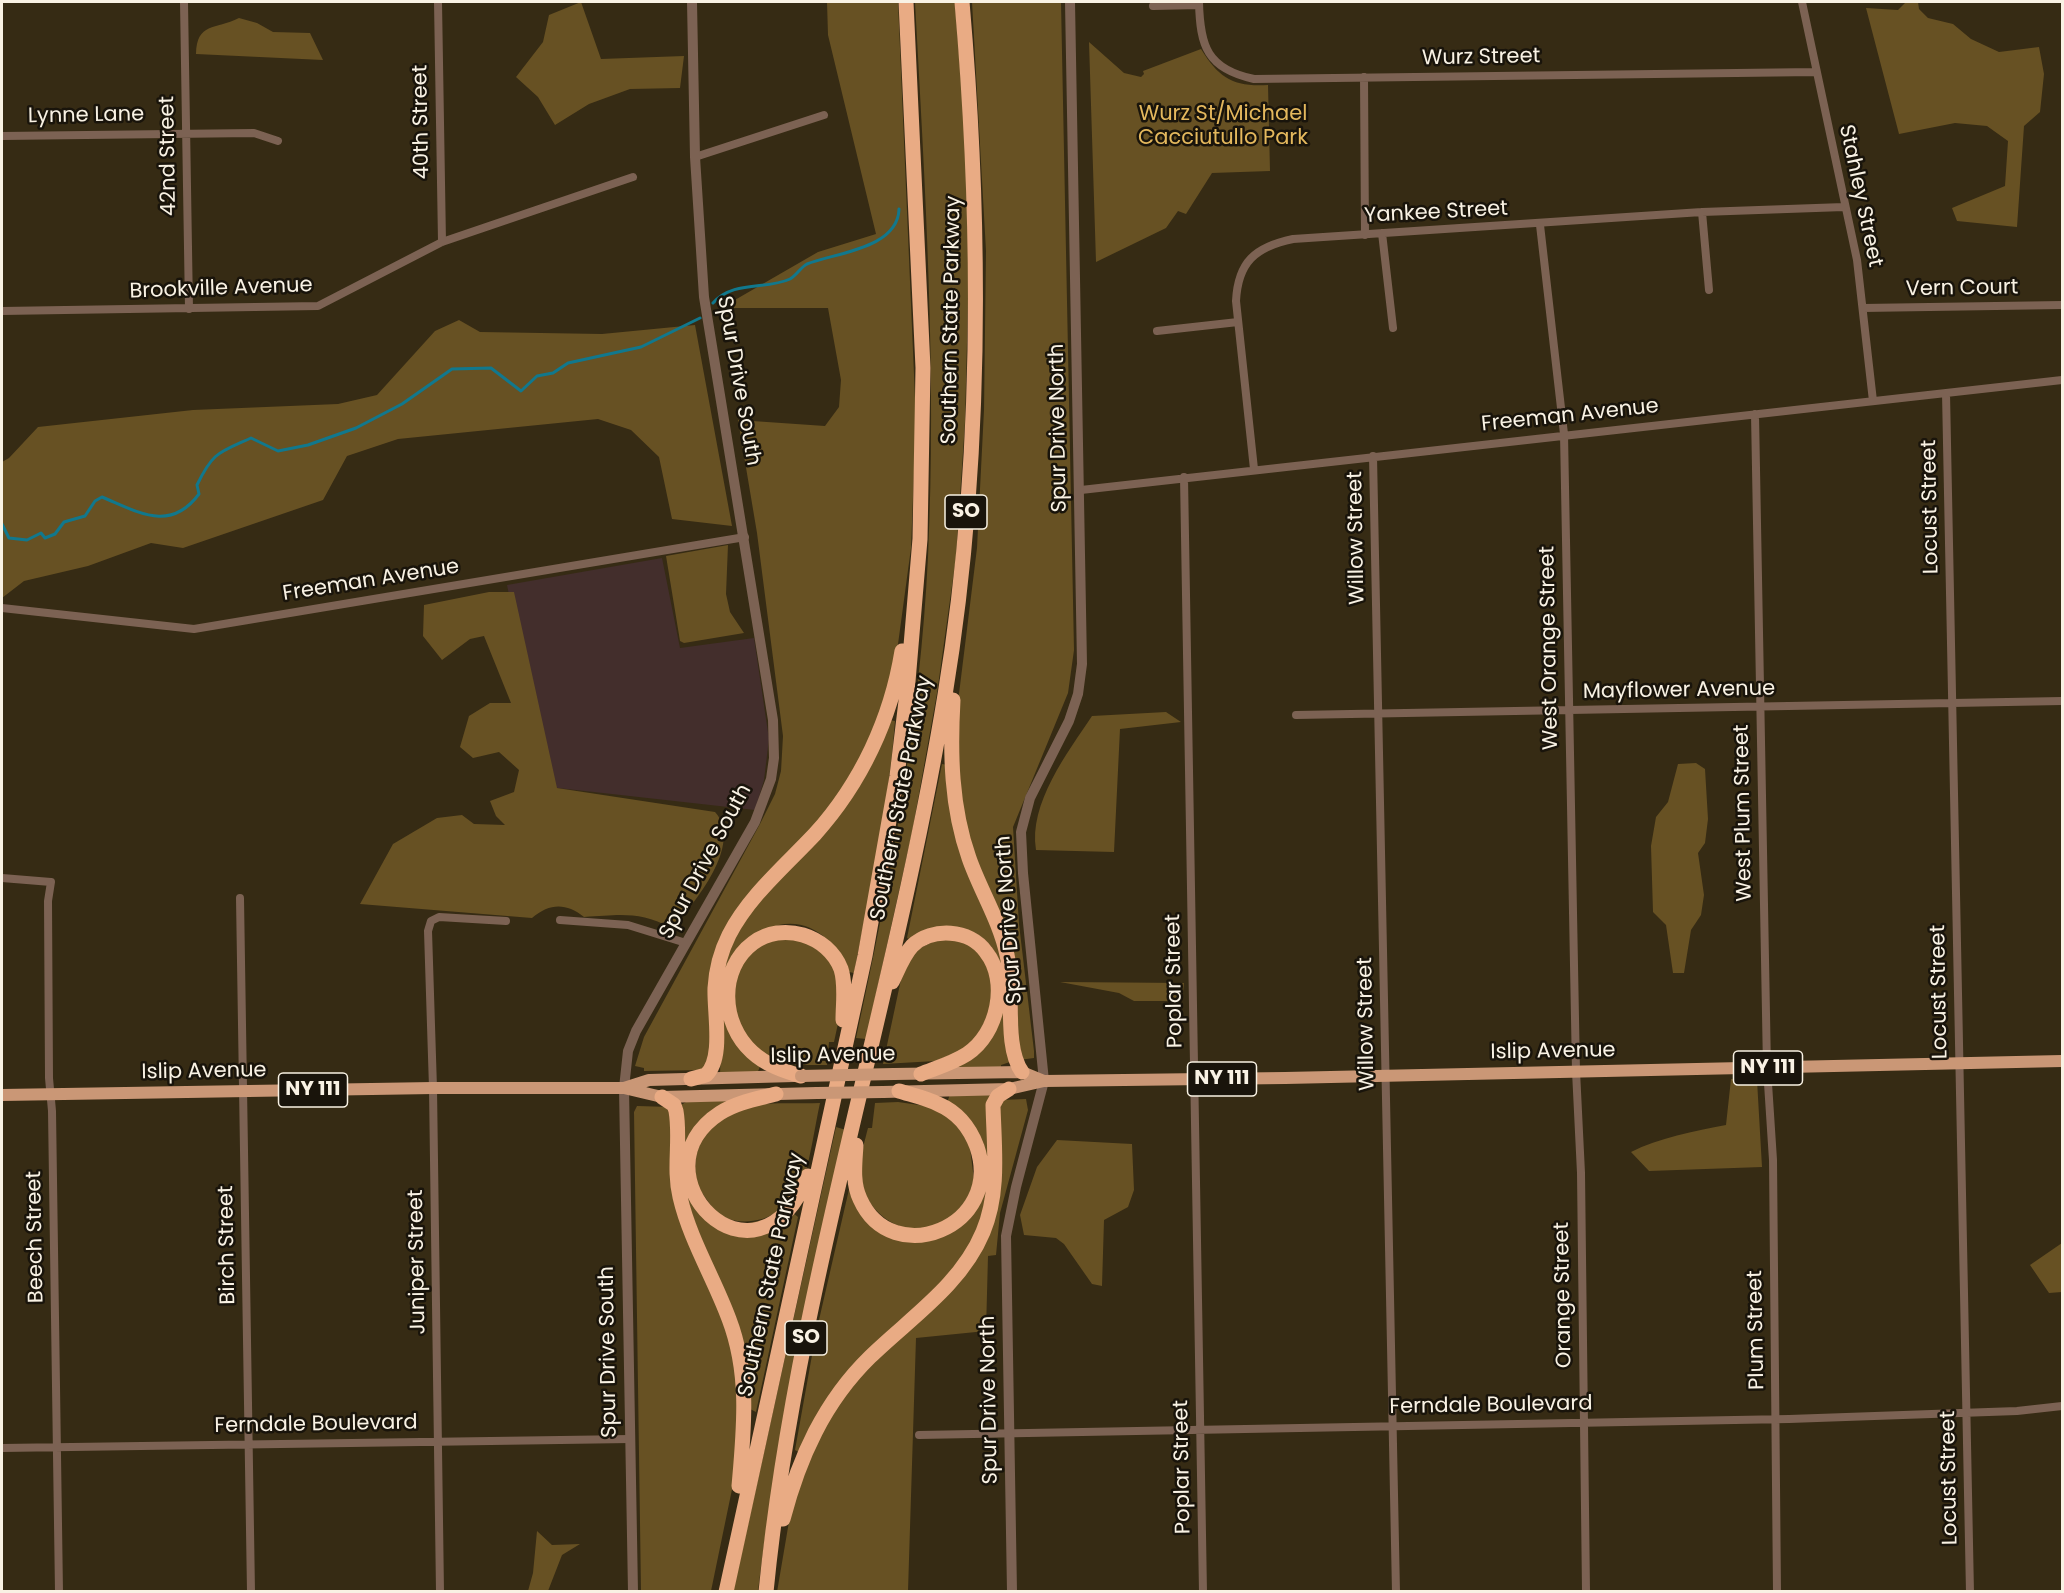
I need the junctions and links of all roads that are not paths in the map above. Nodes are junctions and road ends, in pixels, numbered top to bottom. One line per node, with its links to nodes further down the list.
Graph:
1 (184, 2): 13 (street, 42nd Street)
2 (438, 2): 23 (street, 40th Street)
3 (692, 2): 16 (street, Spur Drive South)
4 (906, 2): 42 (highway, Southern State Parkway / SO)
5 (962, 2): 44 (highway, Southern State Parkway / SO)
6 (1070, 2): 40 (street, Spur Drive North)
7 (1802, 2): 10 (street, Stahley Street)
8 (1199, 3): 9 (street); 11 (street, Wurz Street)
9 (1153, 6)
10 (1816, 72): 11 (street, Wurz Street); 18 (street, Stahley Street)
11 (1364, 77): 22 (street)
12 (824, 115): 16 (street)
13 (186, 133): 14 (street, Lynne Lane); 15 (street, Lynne Lane); 27 (street, 42nd Street)
14 (2, 136)
15 (278, 141)
16 (695, 157): 41 (street, Spur Drive South)
17 (633, 177): 23 (street, Brookville Avenue)
18 (1844, 207): 19 (street, Yankee Street); 26 (street, Stahley Street)
19 (1701, 212): 20 (street, Yankee Street); 24 (street)
20 (1540, 225): 21 (street, Yankee Street); 36 (street, West Orange Street)
21 (1382, 233): 22 (street, Yankee Street); 30 (street)
22 (1365, 235): 29 (street, Yankee Street)
23 (441, 242): 27 (street, Brookville Avenue)
24 (1709, 290)
25 (2062, 305): 26 (street, Vern Court)
26 (1863, 308): 34 (street, Stahley Street)
27 (189, 309): 28 (street, Brookville Avenue)
28 (2, 311)
29 (1238, 322): 31 (street); 38 (street, Yankee Street)
30 (1393, 328)
31 (1157, 331)
32 (2062, 380): 33 (street, Freeman Avenue)
33 (1946, 393): 34 (street, Freeman Avenue); 46 (street, Locust Street)
34 (1873, 400): 35 (street, Freeman Avenue)
35 (1755, 414): 36 (street, Freeman Avenue); 47 (street, West Plum Street)
36 (1564, 434): 37 (street, Freeman Avenue); 48 (street, West Orange Street)
37 (1372, 456): 38 (street, Freeman Avenue); 50 (street, Willow Street)
38 (1254, 469): 39 (street, Freeman Avenue)
39 (1184, 477): 40 (street, Freeman Avenue); 67 (street, Poplar Street)
40 (1081, 490): 68 (street, Spur Drive North)
41 (745, 537): 43 (street, Freeman Avenue); 55 (street, Spur Drive South)
42 (920, 538): 57 (highway, Southern State Parkway / SO); 66 (highway)
43 (2, 608)
44 (957, 614): 56 (highway, Southern State Parkway / SO); 62 (highway)
45 (2062, 701): 46 (street, Mayflower Avenue)
46 (1953, 704): 47 (street, Mayflower Avenue); 59 (street, Locust Street)
47 (1760, 708): 48 (street, Mayflower Avenue); 60 (street, West Plum Street)
48 (1570, 710): 50 (street, Mayflower Avenue); 61 (street, West Orange Street)
49 (1296, 715): 50 (street, Mayflower Avenue)
50 (1379, 715): 64 (street, Willow Street)
51 (2, 878): 74 (street, Beech Street)
52 (240, 898): 72 (street, Birch Street)
53 (560, 920): 55 (street)
54 (506, 921): 69 (street, Juniper Street)
55 (686, 943): 70 (street, Spur Drive South)
56 (878, 1016): 63 (highway); 78 (highway, Southern State Parkway / SO)
57 (841, 1059): 65 (highway); 79 (highway, Southern State Parkway / SO)
58 (2062, 1061): 59 (main road, Islip Avenue / NY 111)
59 (1959, 1063): 60 (main road, Islip Avenue / NY 111); 81 (street, Locust Street)
60 (1767, 1068): 61 (main road, Islip Avenue / NY 111); 82 (street, Plum Street)
61 (1576, 1071): 64 (main road, Islip Avenue / NY 111); 83 (street, Orange Street)
62 (1022, 1072): 63 (main road, Islip Avenue / NY 111); 68 (main road, Islip Avenue / NY 111)
63 (921, 1074): 65 (main road, Islip Avenue / NY 111, bridge)
64 (1386, 1075): 67 (main road, Islip Avenue / NY 111); 84 (street, Willow Street)
65 (801, 1076): 66 (main road, Islip Avenue / NY 111)
66 (691, 1079): 70 (main road, Islip Avenue / NY 111)
67 (1195, 1080): 68 (main road, Islip Avenue / NY 111); 85 (street, Poplar Street)
68 (1044, 1081): 71 (main road, Islip Avenue / NY 111); 86 (street, Spur Drive North)
69 (433, 1088): 70 (main road, Islip Avenue / NY 111); 72 (main road, Islip Avenue / NY 111); 89 (street, Juniper Street)
70 (624, 1088): 77 (main road, Islip Avenue / NY 111); 88 (street, Spur Drive South)
71 (1009, 1089): 73 (main road, Islip Avenue / NY 111); 94 (highway)
72 (244, 1091): 74 (main road, Islip Avenue / NY 111); 90 (street, Birch Street)
73 (899, 1091): 75 (main road, Islip Avenue / NY 111, bridge); 78 (highway)
74 (51, 1094): 76 (main road, Islip Avenue / NY 111); 91 (street, Beech Street)
75 (776, 1094): 77 (main road, Islip Avenue / NY 111); 79 (highway)
76 (2, 1095)
77 (662, 1097): 93 (highway)
78 (858, 1102): 94 (highway, Southern State Parkway / SO)
79 (823, 1140): 93 (highway, Southern State Parkway / SO)
80 (2062, 1406): 81 (street, Ferndale Boulevard)
81 (1967, 1413): 82 (street, Ferndale Boulevard); 105 (street, Locust Street)
82 (1776, 1419): 83 (street, Ferndale Boulevard); 104 (street, Plum Street)
83 (1583, 1423): 84 (street, Ferndale Boulevard); 103 (street, Orange Street)
84 (1393, 1426): 85 (street, Ferndale Boulevard); 102 (street, Willow Street)
85 (1200, 1430): 86 (street, Ferndale Boulevard); 101 (street, Poplar Street)
86 (1011, 1432): 87 (street, Ferndale Boulevard); 100 (street, Spur Drive North)
87 (919, 1435)
88 (630, 1439): 89 (street, Ferndale Boulevard); 98 (street, Spur Drive South)
89 (439, 1441): 90 (street, Ferndale Boulevard); 97 (street, Juniper Street)
90 (249, 1444): 91 (street, Ferndale Boulevard); 96 (street, Birch Street)
91 (56, 1447): 92 (street, Ferndale Boulevard); 95 (street, Beech Street)
92 (2, 1448)
93 (732, 1556): 99 (highway, Southern State Parkway / SO)
94 (767, 1584)
95 (58, 1592)
96 (251, 1592)
97 (440, 1592)
98 (633, 1592)
99 (726, 1592)
100 (1012, 1592)
101 (1203, 1592)
102 (1396, 1592)
103 (1586, 1592)
104 (1777, 1592)
105 (1970, 1592)

